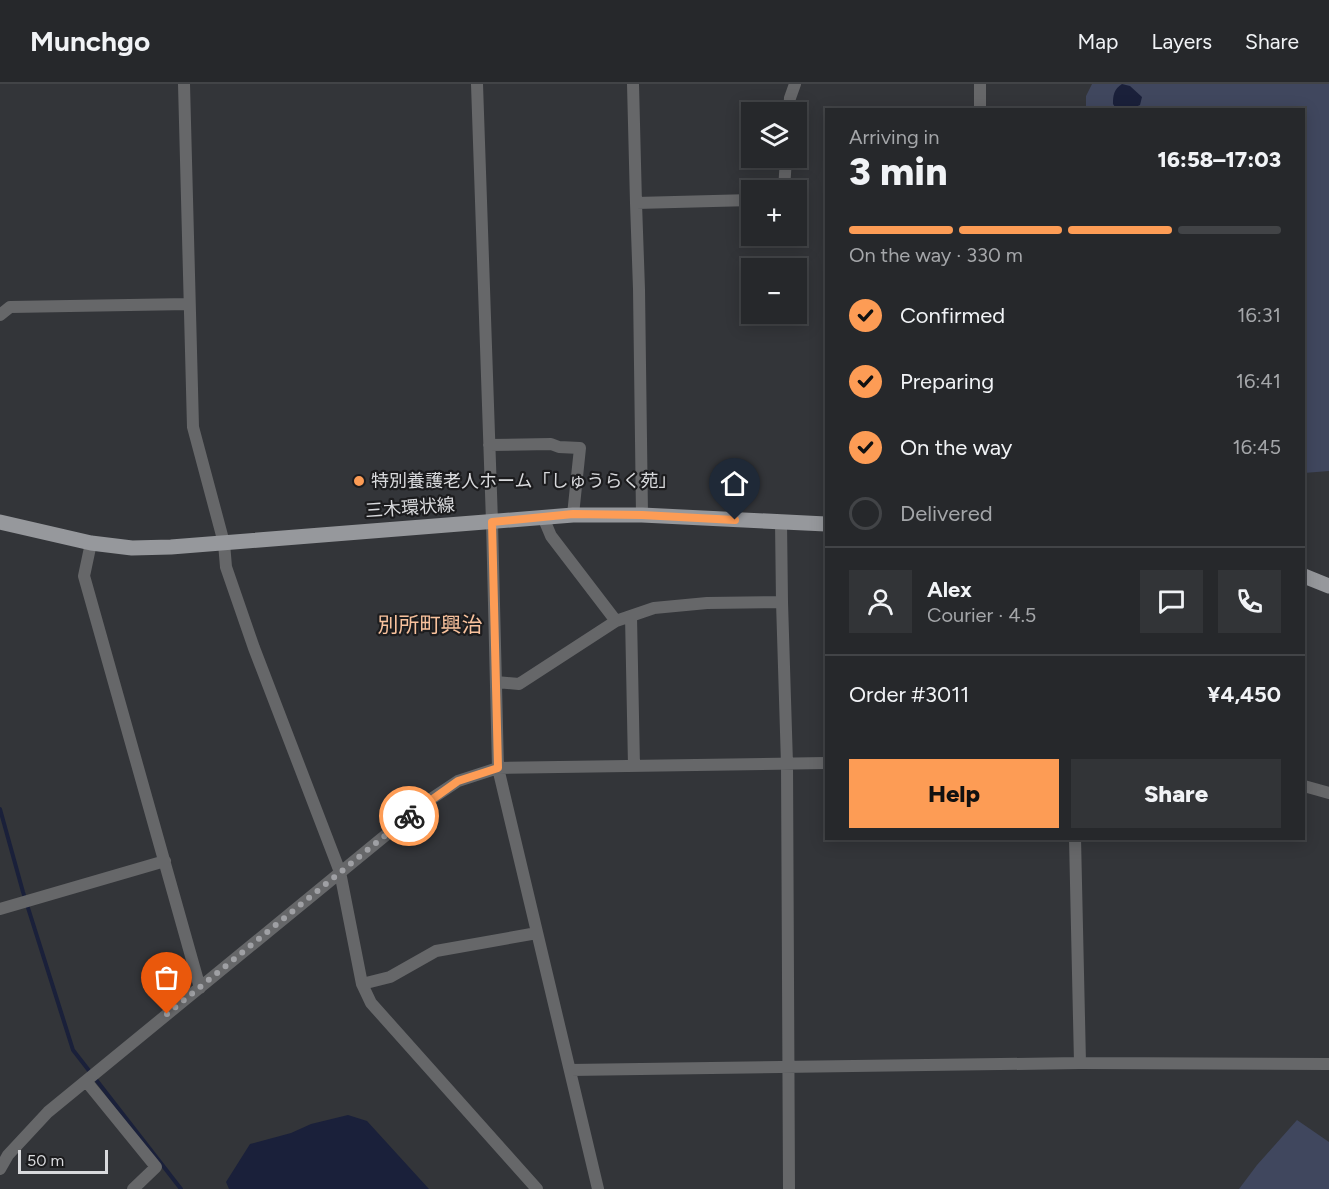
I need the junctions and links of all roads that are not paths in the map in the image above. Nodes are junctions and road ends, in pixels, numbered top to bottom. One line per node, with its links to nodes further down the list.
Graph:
1 (184, 84): 10 (street)
2 (477, 84): 12 (street)
3 (633, 84): 9 (street)
4 (795, 84): 6 (street)
5 (980, 84): 7 (street)
6 (790, 102)
7 (980, 108)
8 (741, 200): 9 (street)
9 (636, 203): 14 (street)
10 (189, 304): 11 (street); 21 (street)
11 (0, 315)
12 (489, 445): 13 (street); 17 (street)
13 (573, 514): 14 (main road, 三木環状線); 15 (main road, 三木環状線)
14 (642, 515): 18 (main road, 三木環状線)
15 (543, 517): 17 (main road, 三木環状線); 26 (street)
16 (0, 522): 20 (main road, 三木環状線)
17 (492, 522): 21 (main road, 三木環状線); 27 (street)
18 (781, 522): 19 (main road, 三木環状線); 24 (street)
19 (825, 524)
20 (91, 543): 21 (main road, 三木環状線); 35 (street)
21 (224, 543): 36 (street)
22 (1305, 576): 23 (main road)
23 (1329, 586)
24 (782, 602): 25 (street); 29 (street)
25 (631, 616): 26 (street); 30 (street)
26 (616, 621): 27 (street)
27 (496, 682): 31 (street)
28 (825, 763): 29 (street)
29 (787, 764): 30 (street); 43 (street)
30 (634, 766): 31 (street)
31 (498, 768): 36 (street); 38 (street)
32 (1305, 786): 33 (street)
33 (1329, 793)
34 (1075, 840): 41 (street)
35 (165, 861): 37 (street); 40 (street)
36 (340, 872): 39 (street); 40 (street)
37 (0, 909)
38 (537, 933): 39 (street); 44 (street)
39 (362, 984): 49 (street)
40 (200, 988): 45 (street)
41 (1080, 1063): 42 (street); 43 (street)
42 (1329, 1064)
43 (788, 1067): 44 (street); 51 (street)
44 (570, 1070): 50 (street)
45 (86, 1081): 46 (street); 48 (street)
46 (4, 1152): 47 (street)
47 (0, 1169)
48 (134, 1189)
49 (537, 1189)
50 (598, 1189)
51 (789, 1189)

